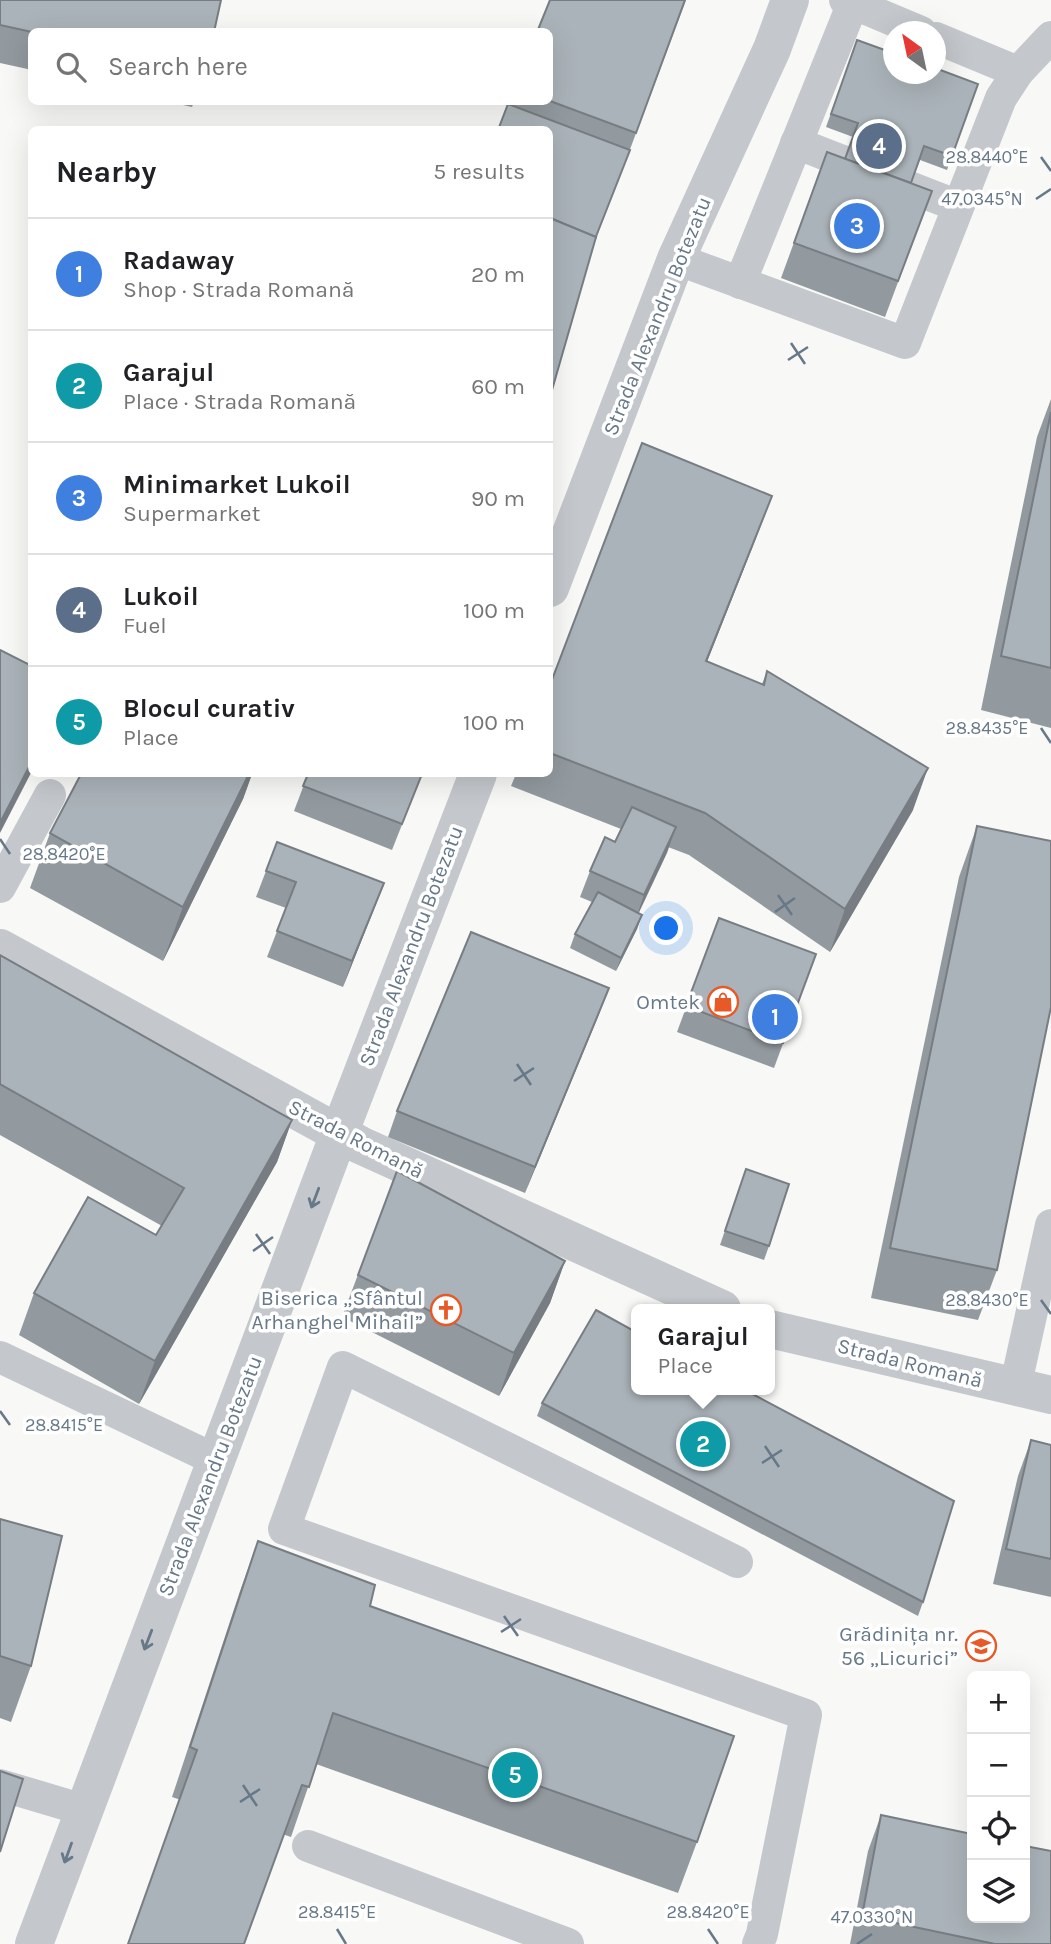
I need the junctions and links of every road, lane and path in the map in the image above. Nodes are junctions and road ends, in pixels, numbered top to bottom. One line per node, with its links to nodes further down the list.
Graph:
1 (790, 0): 6 (street)
2 (838, 1): 3 (lane); 6 (street); 8 (lane)
3 (892, 21)
4 (1051, 37): 7 (lane)
5 (946, 42): 7 (lane)
6 (772, 49): 10 (street, Strada Alexandru Botezatu)
7 (1018, 72): 9 (lane)
8 (796, 143): 9 (lane); 11 (lane)
9 (958, 206): 11 (lane)
10 (676, 259): 11 (lane); 12 (street, Strada Alexandru Botezatu)
11 (740, 283)
12 (553, 580)
13 (477, 777): 17 (street, Strada Alexandru Botezatu)
14 (50, 795): 15 (lane)
15 (0, 887)
16 (0, 948): 17 (street, Strada Romană)
17 (339, 1134): 19 (street, Strada Romană); 23 (street, Strada Alexandru Botezatu, one-way to 23)
18 (1051, 1225): 22 (lane)
19 (711, 1304)
20 (775, 1330): 22 (street, Strada Romană)
21 (0, 1357): 23 (lane)
22 (1033, 1392)
23 (216, 1460): 26 (street, Strada Alexandru Botezatu, one-way to 26)
24 (737, 1562): 30 (lane)
25 (0, 1785): 26 (lane)
26 (84, 1810): 28 (street, Strada Alexandru Botezatu, one-way to 28)
27 (308, 1846): 29 (lane)
28 (34, 1944)
29 (568, 1944)
30 (758, 1944)

